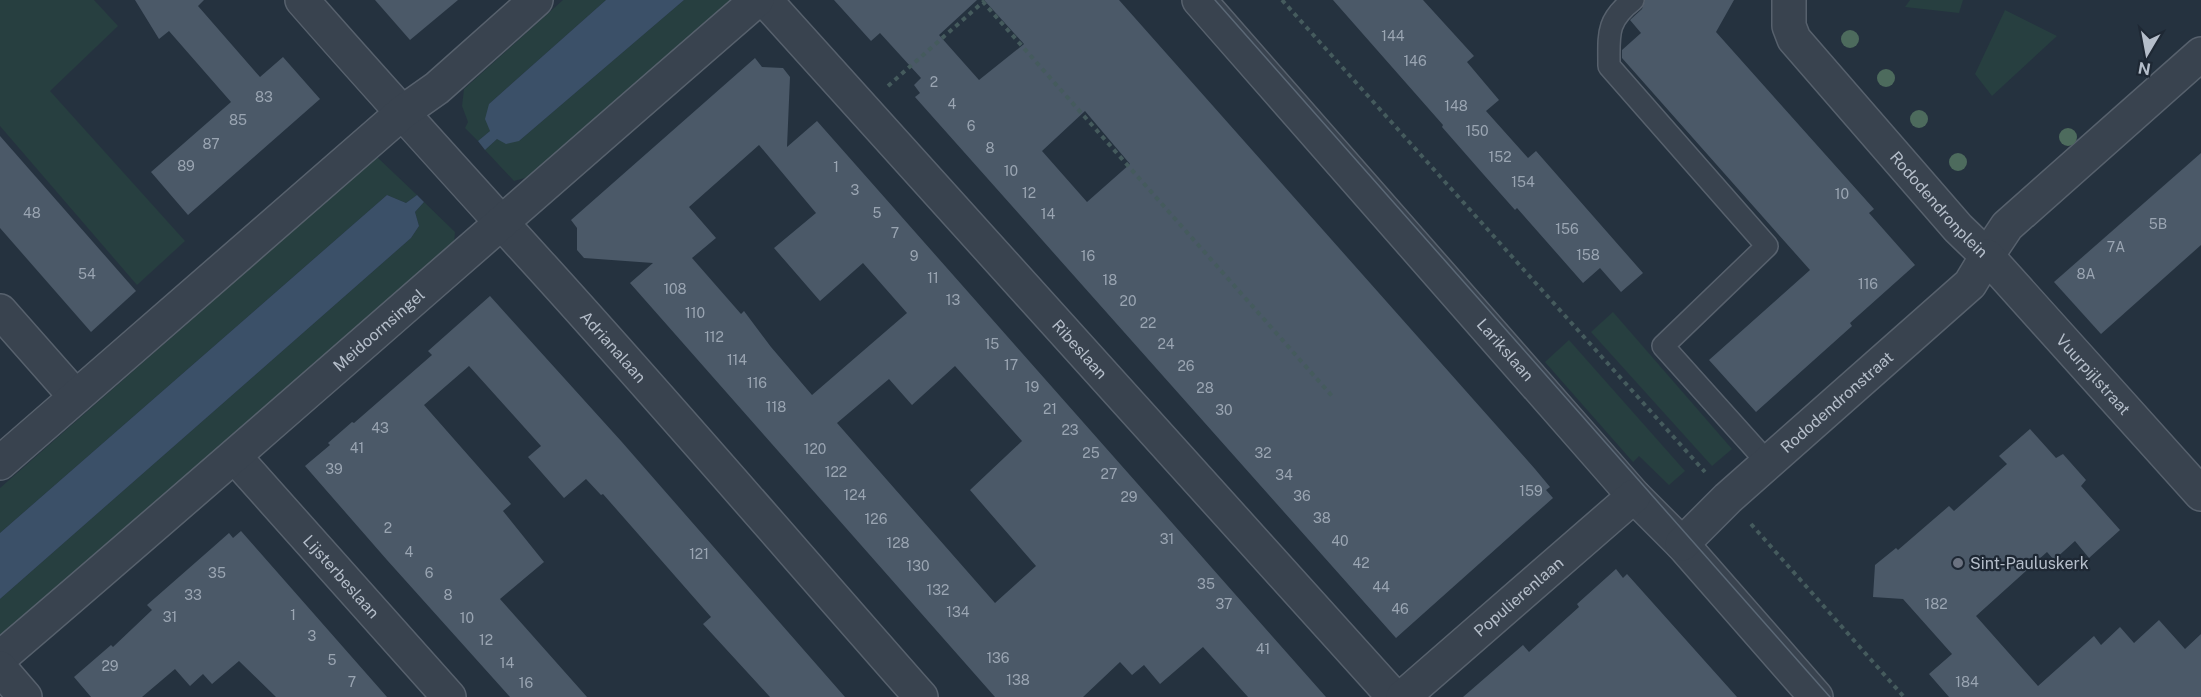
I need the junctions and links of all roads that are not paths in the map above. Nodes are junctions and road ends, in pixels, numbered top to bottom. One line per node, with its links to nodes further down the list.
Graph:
1 (302, 0): 9 (street, Adrianalaan)
2 (536, 0): 9 (street)
3 (757, 0): 10 (street, Meidoornsingel)
4 (765, 0): 25 (street, Ribeslaan)
5 (1199, 0): 18 (street, Larikslaan)
6 (1633, 0): 16 (lane)
7 (1789, 0): 11 (street, Rododendronplein)
8 (2201, 54): 11 (street, Rododendronplein)
9 (403, 112): 10 (street, Adrianalaan); 13 (street)
10 (500, 222): 14 (street, Meidoornsingel); 24 (street, Adrianalaan)
11 (1987, 256): 16 (street, Rododendronstraat); 17 (street, Vuurpijlstraat)
12 (0, 311): 13 (street)
13 (75, 396): 15 (street)
14 (235, 457): 20 (street, Meidoornsingel); 23 (street, Lijsterbeslaan)
15 (0, 463)
16 (1768, 464): 19 (street, Rododendronstraat)
17 (2201, 494)
18 (1634, 496): 19 (street, Larikslaan); 26 (street, Populierenlaan)
19 (1682, 544): 27 (street, Larikslaan)
20 (0, 658)
21 (0, 668): 22 (street)
22 (25, 697)
23 (449, 697)
24 (921, 697)
25 (1394, 697)
26 (1403, 697)
27 (1816, 697)

